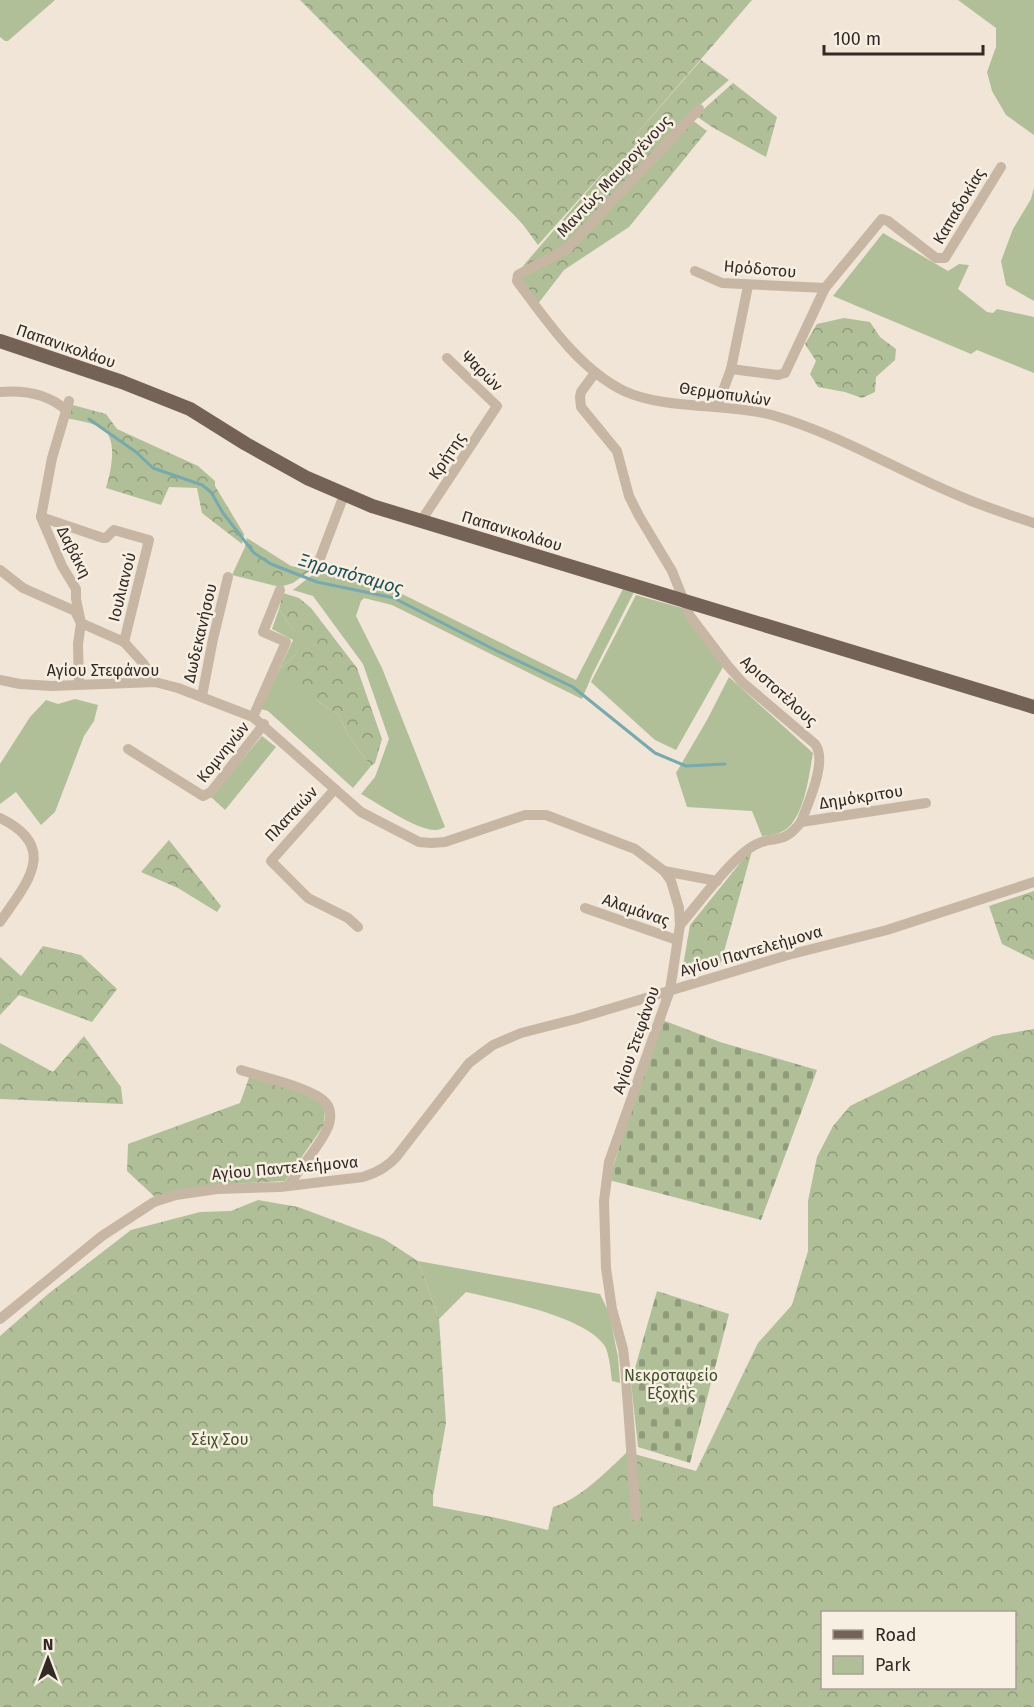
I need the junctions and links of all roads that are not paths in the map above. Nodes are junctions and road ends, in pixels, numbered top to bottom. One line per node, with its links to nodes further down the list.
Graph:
1 (699, 109): 4 (street, Μαντώς Μαυρογένους)
2 (1001, 167): 6 (street, Καπαδοκίας)
3 (694, 271): 5 (street, Ηρόδοτου)
4 (516, 277): 10 (street, Θερμοπυλών)
5 (748, 286): 6 (street, Ηρόδοτου); 9 (street)
6 (825, 288): 9 (street)
7 (0, 341): 14 (main road, Παπανικολάου)
8 (447, 358): 12 (street, Ψαρών)
9 (731, 369): 13 (street)
10 (595, 373): 13 (street, Θερμοπυλών); 22 (street, Αριστοτέλους)
11 (0, 393): 15 (street, Δαβάκη)
12 (497, 406): 16 (street, Κρήτης)
13 (717, 406): 17 (street, Θερμοπυλών)
14 (344, 495): 16 (main road, Παπανικολάου); 18 (street)
15 (41, 517): 23 (street, Δαβάκη); 24 (street, Ιουλιανού)
16 (421, 521): 22 (main road, Παπανικολάου)
17 (1034, 523)
18 (316, 569)
19 (0, 570): 23 (street)
20 (228, 578): 28 (street, Δωδεκανήσου)
21 (280, 590): 30 (street)
22 (683, 600): 29 (main road, Παπανικολάου); 36 (street, Αριστοτέλους)
23 (81, 622): 24 (street); 27 (street, Δαβάκη)
24 (124, 642): 26 (street)
25 (0, 680): 27 (street, Αγίου Στεφάνου)
26 (155, 682): 27 (street, Αγίου Στεφάνου); 28 (street, Αγίου Στεφάνου)
27 (80, 684)
28 (202, 696): 30 (street, Αγίου Στεφάνου)
29 (1034, 707)
30 (253, 717): 31 (street, Αγίου Στεφάνου)
31 (264, 724): 32 (street, Κομνηνών); 33 (street, Αγίου Στεφάνου)
32 (128, 749)
33 (335, 789): 37 (street, Αγίου Στεφάνου); 43 (street, Πλαταιών)
34 (926, 802): 36 (street, Δημόκριτου)
35 (0, 818): 41 (street)
36 (801, 822): 38 (street)
37 (664, 871): 38 (street); 42 (street, Αγίου Στεφάνου)
38 (717, 881): 42 (street)
39 (1034, 882): 45 (street, Αγίου Παντελεήμονα)
40 (585, 908): 44 (street, Αλαμάνας)
41 (0, 922)
42 (680, 925): 44 (street, Αγίου Στεφάνου)
43 (358, 927)
44 (678, 940): 45 (street, Αγίου Στεφάνου)
45 (669, 990): 47 (street, Αγίου Παντελεήμονα); 49 (street, Αγίου Στεφάνου)
46 (241, 1070): 47 (street)
47 (288, 1186): 48 (street, Αγίου Παντελεήμονα)
48 (0, 1319)
49 (636, 1516)

